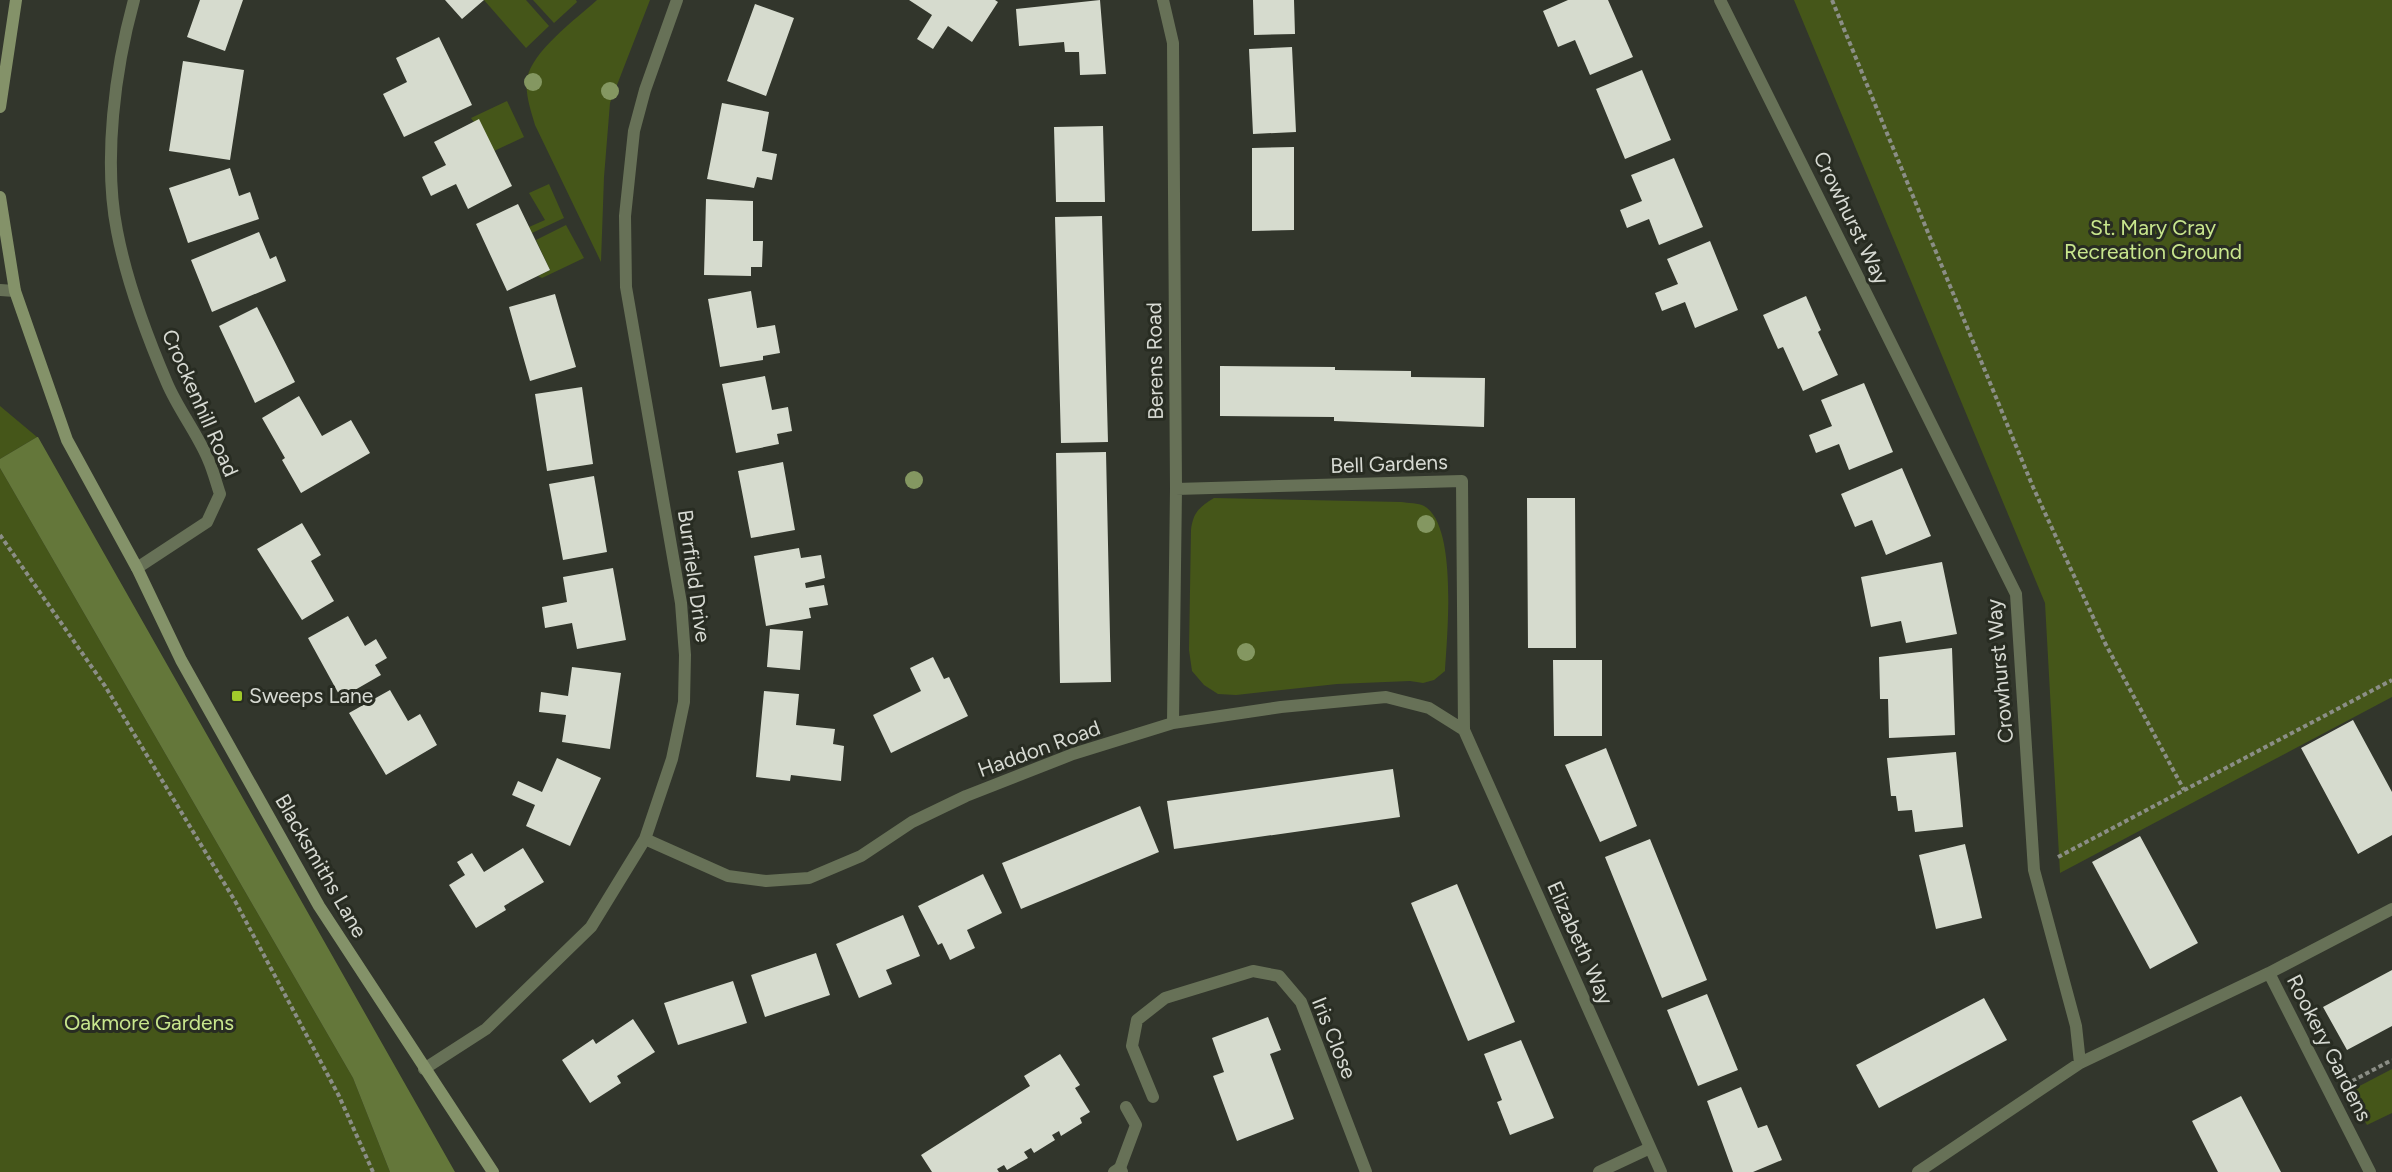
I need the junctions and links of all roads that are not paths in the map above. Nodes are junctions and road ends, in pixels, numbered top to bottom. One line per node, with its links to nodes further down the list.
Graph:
1 (16, 0): 6 (main road)
2 (135, 0): 11 (street, Crockenhill Road)
3 (677, 0): 14 (street, Burrfield Drive)
4 (1163, 0): 10 (street, Berens Road)
5 (1720, 0): 17 (street, Crowhurst Way)
6 (0, 107)
7 (0, 197): 9 (main road)
8 (0, 290): 9 (street)
9 (15, 291): 11 (main road)
10 (1176, 489): 12 (street, Berens Road); 13 (street, Bell Gardens)
11 (137, 568): 18 (main road, Blacksmiths Lane)
12 (1173, 723): 13 (street, Haddon Road); 14 (street, Haddon Road)
13 (1464, 730): 21 (street, Elizabeth Way)
14 (645, 839): 18 (street, Burrfield Drive)
15 (2392, 909): 16 (street, Rookery Gardens)
16 (2270, 973): 17 (street, Rookery Gardens); 28 (street, Rookery Gardens)
17 (2080, 1063): 27 (street)
18 (424, 1070): 23 (main road, Blacksmiths Lane)
19 (1153, 1097): 24 (street, Iris Close)
20 (1126, 1107): 22 (street)
21 (1650, 1148): 25 (street); 26 (street, Elizabeth Way)
22 (1119, 1171)
23 (493, 1172)
24 (1366, 1172)
25 (1599, 1172)
26 (1661, 1172)
27 (1918, 1172)
28 (2370, 1172)

